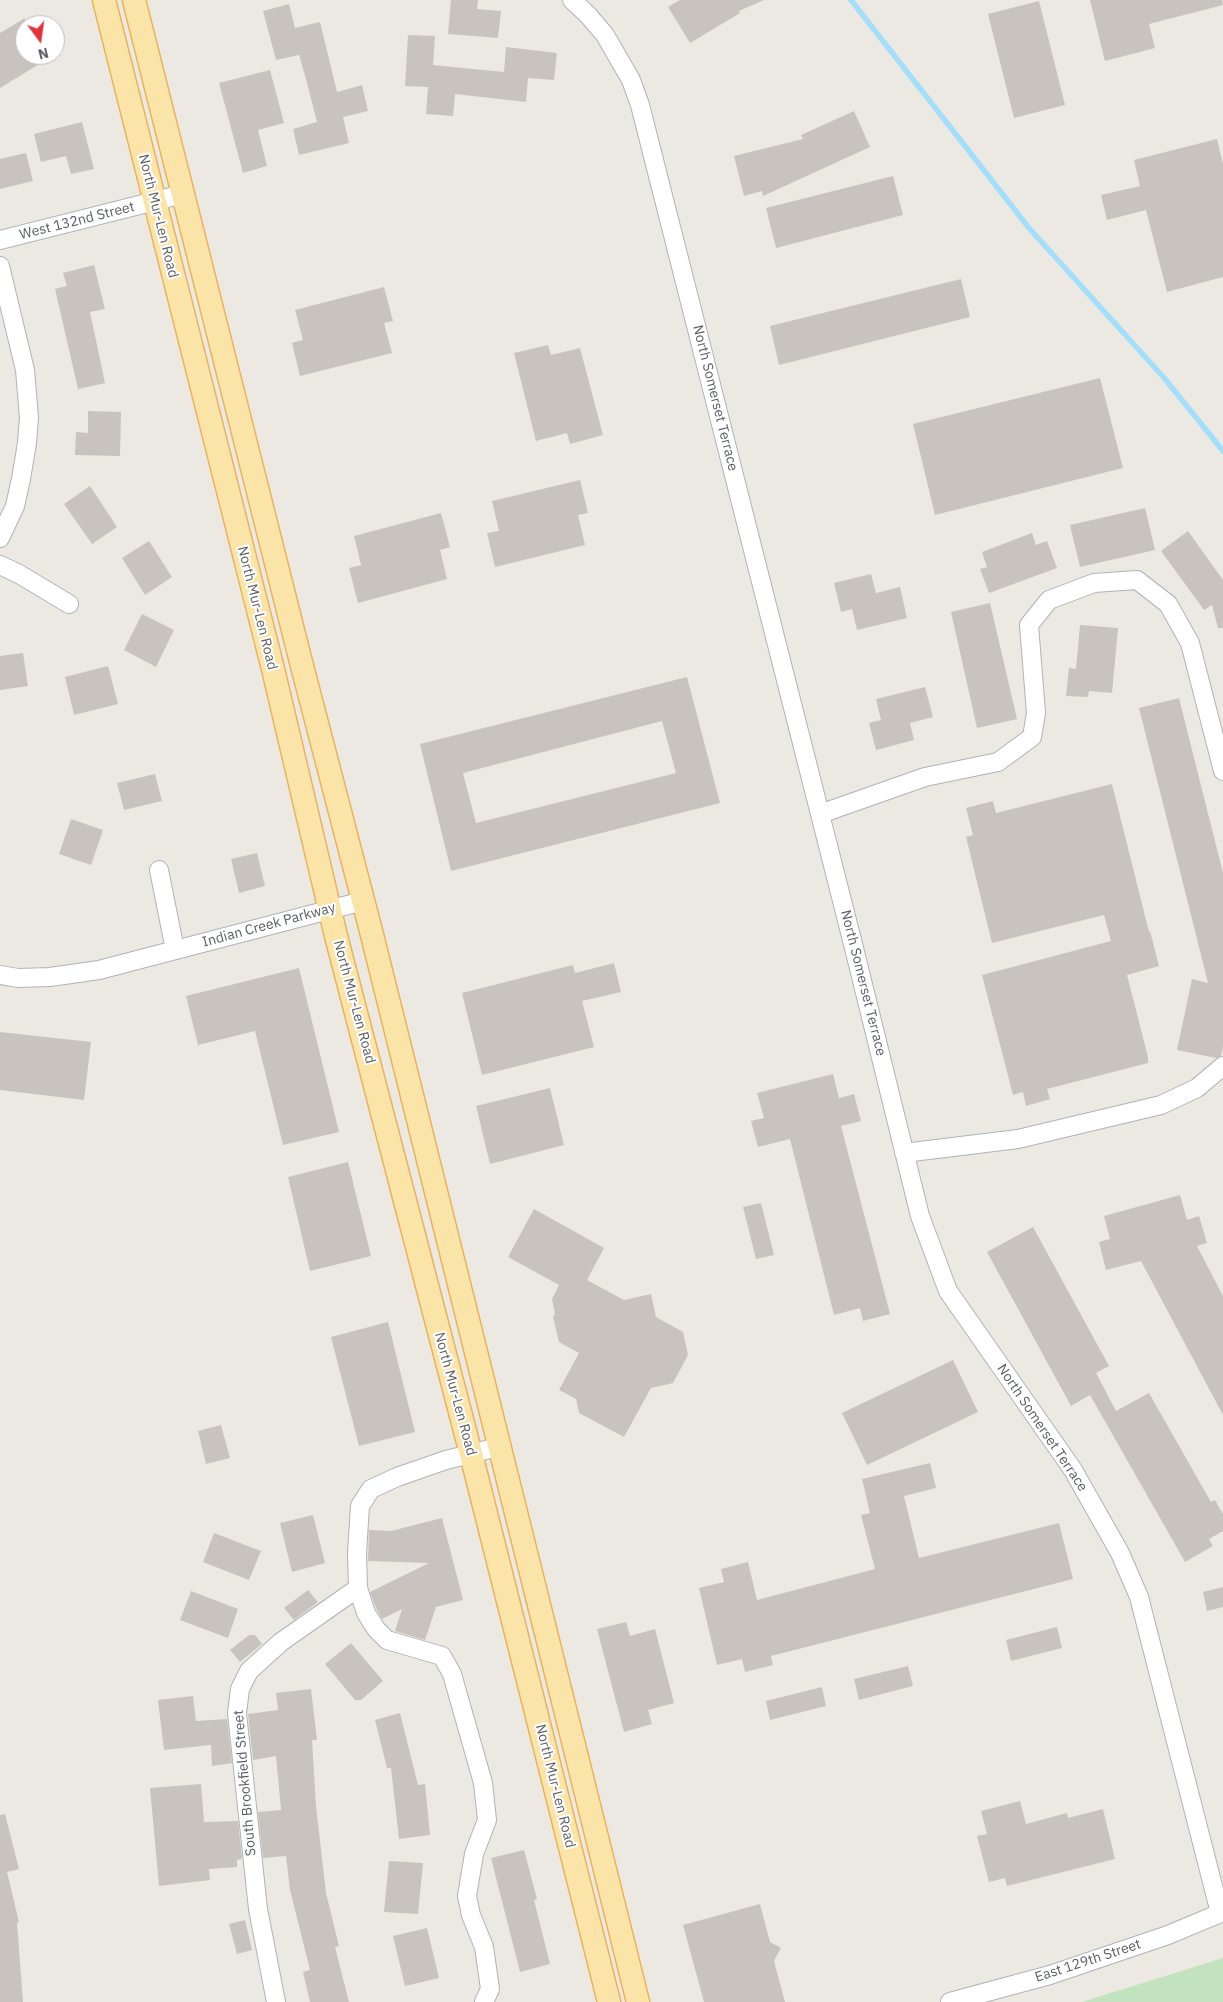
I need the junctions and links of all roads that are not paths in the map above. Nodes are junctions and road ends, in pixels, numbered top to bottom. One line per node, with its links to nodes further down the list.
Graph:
1 (104, 0): 5 (main road, North Mur-Len Road)
2 (134, 0): 4 (main road, North Mur-Len Road)
3 (572, 0): 12 (street, North Somerset Terrace)
4 (183, 194): 5 (street, West 132nd Street); 14 (main road, North Mur-Len Road)
5 (154, 201): 6 (street, West 132nd Street); 15 (main road, North Mur-Len Road)
6 (0, 240)
7 (0, 266): 8 (street)
8 (0, 538)
9 (0, 565): 10 (street)
10 (69, 604)
11 (1223, 771): 12 (street)
12 (820, 814): 19 (street, North Somerset Terrace)
13 (159, 870): 16 (street)
14 (363, 901): 15 (street, Indian Creek Parkway); 20 (main road, North Mur-Len Road)
15 (330, 909): 16 (street, Indian Creek Parkway); 21 (main road, North Mur-Len Road)
16 (175, 950): 17 (street, Indian Creek Parkway)
17 (0, 975)
18 (1223, 1066): 19 (street)
19 (904, 1153): 23 (street, North Somerset Terrace)
20 (498, 1447): 21 (street); 27 (main road, North Mur-Len Road)
21 (471, 1454): 22 (street); 26 (main road, North Mur-Len Road)
22 (358, 1588): 24 (street, South Brookfield Street); 25 (street)
23 (1222, 1912): 28 (street, East 129th Street)
24 (276, 2002)
25 (484, 2002)
26 (609, 2002)
27 (638, 2002)
28 (950, 2002)

